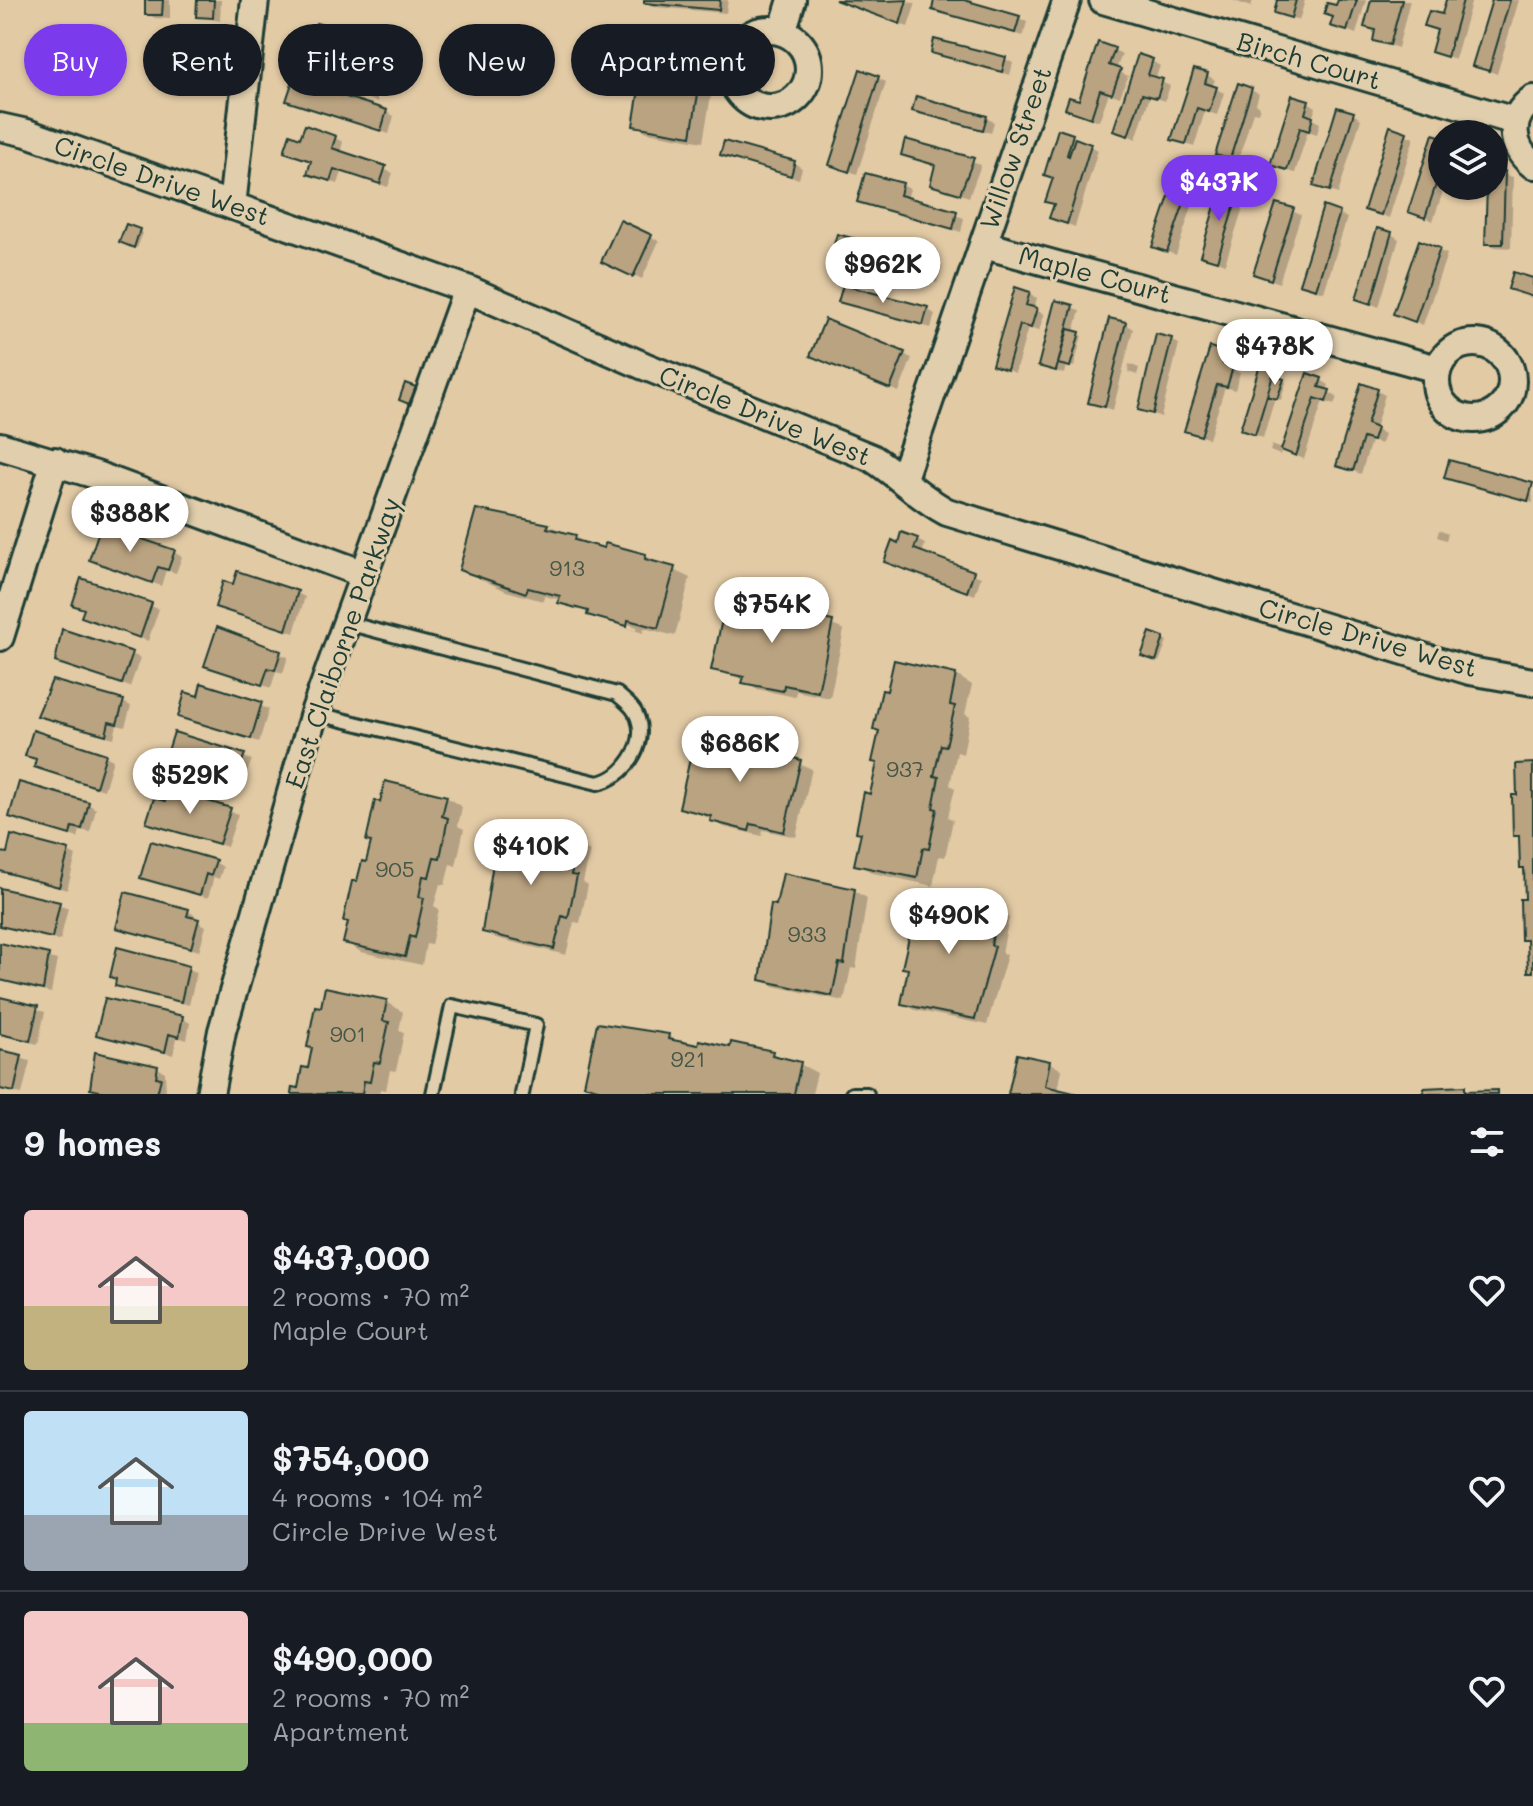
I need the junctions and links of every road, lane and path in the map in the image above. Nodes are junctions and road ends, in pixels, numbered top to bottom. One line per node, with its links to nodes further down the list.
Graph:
1 (255, 0): 10 (street)
2 (792, 0): 5 (street)
3 (1067, 0): 11 (street, Willow Street)
4 (1103, 0): 7 (street, Birch Court)
5 (782, 32)
6 (1533, 99): 7 (street)
7 (1515, 121): 9 (street)
8 (0, 127): 10 (street, Circle Drive West)
9 (1533, 165)
10 (232, 206): 12 (street, Circle Drive West)
11 (984, 245): 13 (street, Maple Court); 16 (street, Willow Street)
12 (467, 289): 16 (street, Circle Drive West); 17 (street, East Claiborne Parkway)
13 (1437, 369)
14 (0, 446): 15 (street)
15 (55, 461): 17 (street); 19 (street)
16 (903, 478): 20 (street, Circle Drive West)
17 (364, 574): 18 (street, East Claiborne Parkway)
18 (347, 623): 21 (street, East Claiborne Parkway); 21 (lane)
19 (0, 637)
20 (1533, 682)
21 (314, 713): 22 (street, East Claiborne Parkway)
22 (210, 1094)
23 (433, 1094): 24 (lane)
24 (522, 1094)
25 (852, 1094): 26 (lane)
26 (867, 1094)

